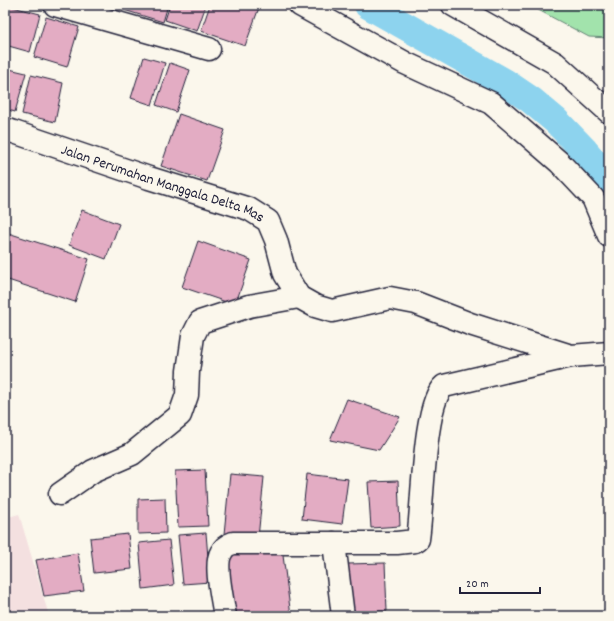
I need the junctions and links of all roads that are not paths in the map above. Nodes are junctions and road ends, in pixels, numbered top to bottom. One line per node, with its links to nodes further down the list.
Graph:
1 (55, 5): 4 (street)
2 (300, 5): 7 (street)
3 (453, 5): 5 (street)
4 (209, 49)
5 (609, 112)
6 (5, 130): 8 (street, Jalan Perumahan Manggala Delta Mas)
7 (609, 236)
8 (300, 297): 10 (street); 11 (street)
9 (609, 353): 10 (street)
10 (571, 356): 12 (street)
11 (60, 494)
12 (334, 543): 13 (street); 14 (street)
13 (225, 616)
14 (343, 616)

